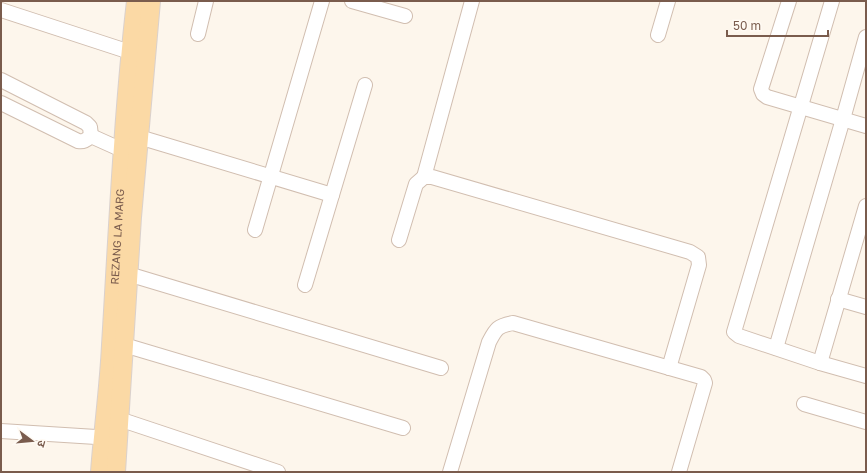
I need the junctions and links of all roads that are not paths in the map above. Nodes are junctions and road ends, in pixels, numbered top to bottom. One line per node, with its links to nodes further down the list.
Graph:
1 (136, 1): 15 (main road, REZANG LA MARG)
2 (151, 1): 15 (main road, REZANG LA MARG)
3 (206, 1): 12 (street)
4 (322, 1): 25 (street)
5 (354, 1): 11 (street)
6 (472, 1): 26 (street)
7 (668, 1): 13 (street)
8 (789, 1): 19 (street)
9 (832, 1): 19 (street)
10 (1, 10): 15 (street)
11 (405, 16)
12 (198, 34)
13 (658, 35)
14 (866, 37): 20 (street)
15 (138, 55): 22 (main road, REZANG LA MARG)
16 (1, 80): 23 (street)
17 (365, 85): 27 (street)
18 (1, 104): 23 (street)
19 (800, 107): 20 (street); 37 (street)
20 (843, 120): 21 (street); 37 (street)
21 (866, 126)
22 (132, 135): 24 (main road, REZANG LA MARG); 25 (street)
23 (91, 136): 24 (street)
24 (130, 153): 32 (main road, REZANG LA MARG); 47 (main road, REZANG LA MARG)
25 (271, 177): 27 (street); 30 (street)
26 (424, 177): 31 (street); 40 (street)
27 (332, 195): 33 (street)
28 (866, 206): 29 (street)
29 (864, 220): 34 (street)
30 (255, 230)
31 (399, 240)
32 (128, 274): 36 (main road, REZANG LA MARG); 39 (street)
33 (305, 285)
34 (838, 299): 35 (street); 38 (street)
35 (866, 307)
36 (124, 345): 43 (main road, REZANG LA MARG); 45 (street)
37 (776, 348): 38 (street)
38 (820, 363): 41 (street)
39 (441, 368)
40 (669, 368): 51 (street); 52 (street)
41 (866, 376)
42 (804, 404): 44 (street)
43 (119, 419): 47 (main road, REZANG LA MARG); 50 (street)
44 (866, 422)
45 (403, 428)
46 (1, 431): 47 (street)
47 (110, 438): 48 (main road, REZANG LA MARG); 49 (main road, REZANG LA MARG)
48 (100, 472)
49 (116, 472)
50 (278, 472)
51 (450, 472)
52 (679, 472)

